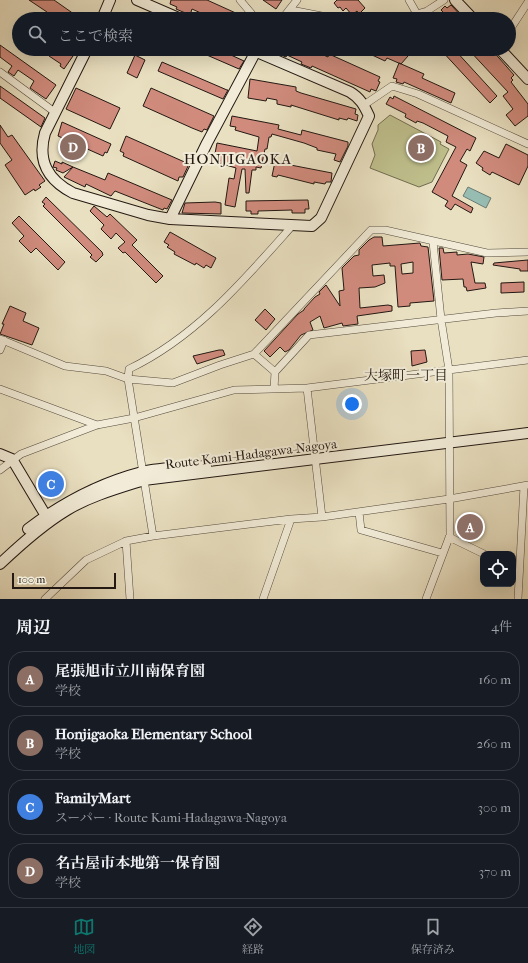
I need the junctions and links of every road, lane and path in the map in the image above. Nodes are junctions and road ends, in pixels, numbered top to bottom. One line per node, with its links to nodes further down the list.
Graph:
1 (110, 0): 10 (street)
2 (137, 0): 11 (street)
3 (240, 0): 12 (street)
4 (297, 0): 9 (street)
5 (409, 0): 14 (street)
6 (444, 0): 15 (street)
7 (455, 0): 16 (street)
8 (528, 2): 17 (street)
9 (291, 10): 13 (street)
10 (105, 12)
11 (165, 12)
12 (250, 12)
13 (301, 12)
14 (416, 12)
15 (424, 12)
16 (466, 12)
17 (516, 20)
18 (84, 56): 25 (street)
19 (252, 56): 27 (street)
20 (269, 56): 24 (street)
21 (507, 56): 23 (street)
22 (0, 72): 25 (street)
23 (527, 76)
24 (364, 105): 26 (street); 28 (street)
25 (56, 113): 27 (street)
26 (528, 144)
27 (170, 219): 28 (street)
28 (292, 226): 39 (street)
29 (433, 242): 30 (street); 32 (street); 35 (street)
30 (528, 252)
31 (528, 311): 32 (street)
32 (441, 320): 37 (street); 38 (street)
33 (2, 340): 34 (street); 39 (street)
34 (0, 350)
35 (254, 354): 38 (street); 39 (street)
36 (528, 360): 37 (street)
37 (449, 370): 40 (street); 47 (street)
38 (275, 372): 42 (street)
39 (128, 379): 43 (street)
40 (307, 388): 42 (street); 49 (street)
41 (0, 389): 44 (street)
42 (274, 389): 43 (street)
43 (134, 418): 44 (street); 52 (street)
44 (97, 425): 50 (street)
45 (528, 427): 47 (street, Route Kami-Hadagawa-Nagoya)
46 (528, 433): 47 (street, Route Kami-Hadagawa-Nagoya)
47 (449, 440): 49 (street, Route Kami-Hadagawa-Nagoya); 54 (street)
48 (0, 454): 50 (street)
49 (315, 457): 52 (street, Route Kami-Hadagawa-Nagoya); 57 (street)
50 (12, 459): 51 (street); 56 (street)
51 (0, 470)
52 (144, 476): 56 (street, Route Kami-Hadagawa-Nagoya); 59 (street); 65 (street, Route Kami-Hadagawa-Nagoya)
53 (526, 485): 54 (street); 66 (street)
54 (449, 499): 55 (street); 60 (street)
55 (359, 512): 57 (street); 63 (street)
56 (46, 516): 64 (street, Route Kami-Hadagawa-Nagoya)
57 (322, 517): 58 (street)
58 (291, 519): 59 (street); 69 (street)
59 (153, 536): 61 (street)
60 (449, 537): 62 (street); 63 (street)
61 (126, 541): 67 (street); 68 (street)
62 (480, 552)
63 (442, 553): 70 (street)
64 (0, 555)
65 (0, 564)
66 (516, 570): 71 (street)
67 (45, 599)
68 (130, 599)
69 (264, 599)
70 (426, 599)
71 (518, 599)

